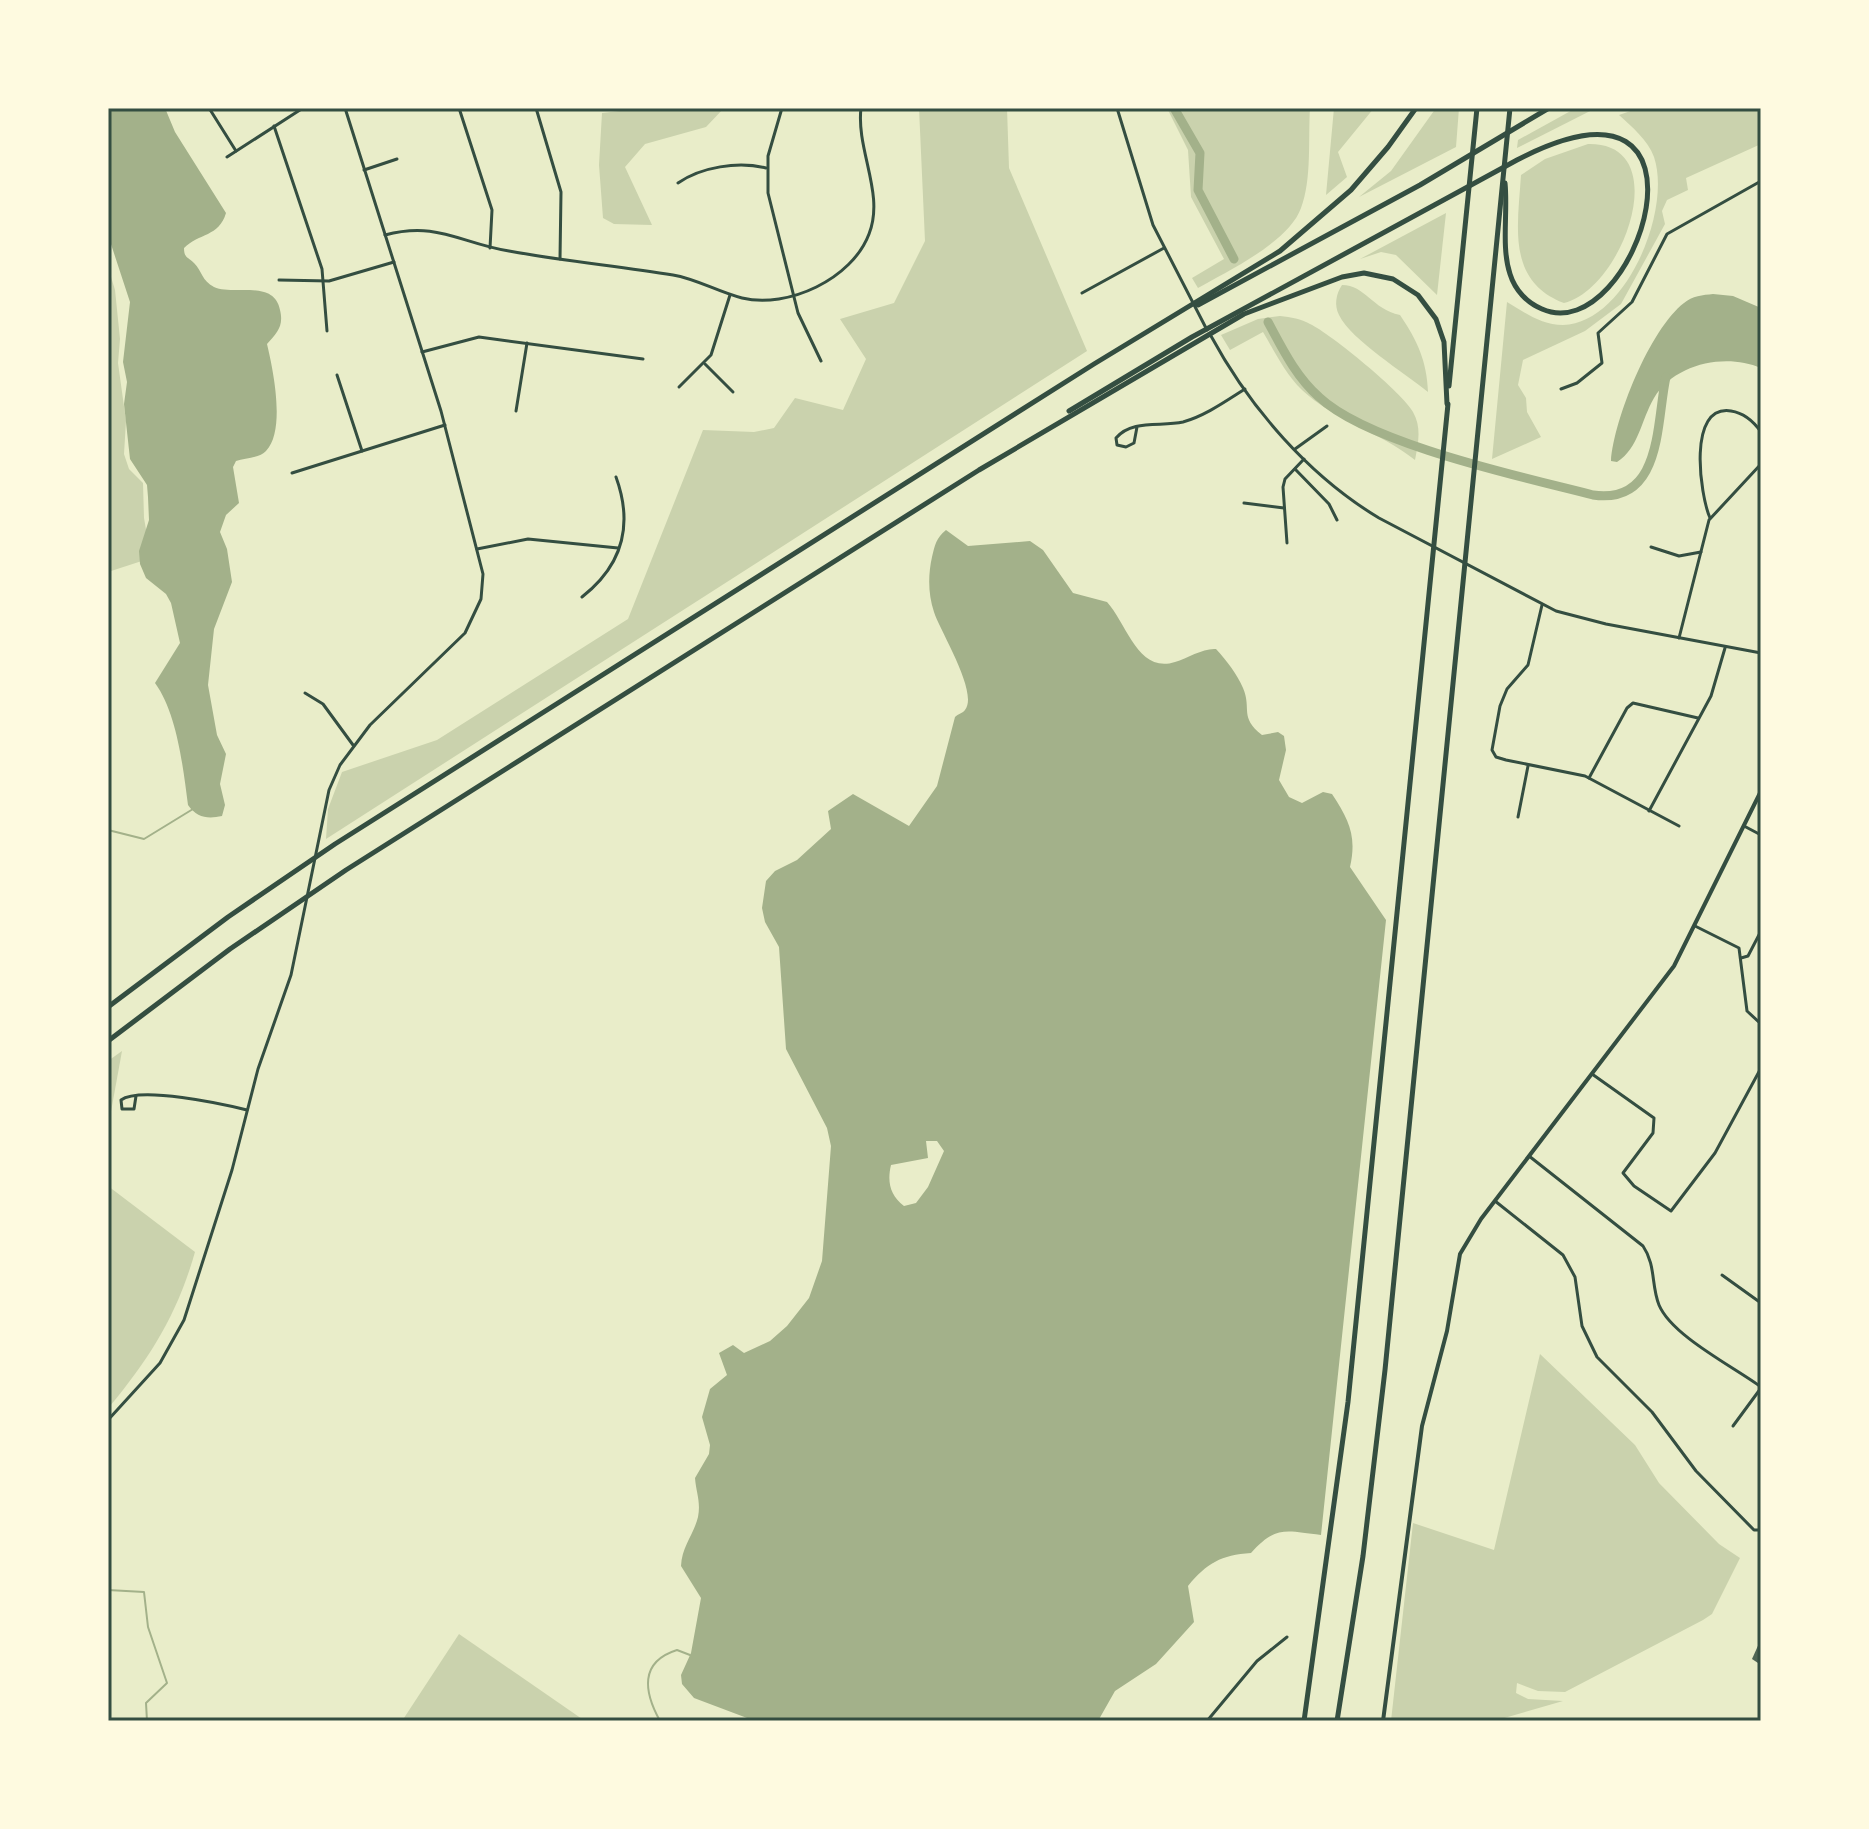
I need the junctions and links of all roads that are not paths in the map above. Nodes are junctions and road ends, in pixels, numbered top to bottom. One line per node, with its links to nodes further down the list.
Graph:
1 (209, 108): 14 (street)
2 (303, 108): 13 (street)
3 (345, 108): 18 (street)
4 (459, 108): 23 (street)
5 (536, 108): 25 (street)
6 (782, 108): 17 (street)
7 (861, 108): 31 (street)
8 (1117, 108): 24 (street)
9 (1416, 108): 32 (highway)
10 (1477, 108): 45 (highway)
11 (1510, 108): 19 (highway)
12 (1549, 108): 32 (highway)
13 (274, 126): 14 (street); 28 (street)
14 (236, 151): 15 (street)
15 (227, 157)
16 (397, 159): 18 (street)
17 (767, 169): 21 (street); 31 (street)
18 (364, 170): 22 (street)
19 (1504, 170): 33 (highway); 104 (highway)
20 (1761, 181): 43 (street)
21 (678, 183)
22 (385, 235): 23 (street); 26 (street)
23 (490, 248): 25 (street)
24 (1164, 248): 29 (street); 42 (street)
25 (560, 259): 30 (street)
26 (394, 262): 28 (street); 36 (street)
27 (279, 280): 28 (street)
28 (324, 280): 34 (street)
29 (1082, 293)
30 (730, 294): 31 (street); 39 (street)
31 (794, 294): 38 (street)
32 (1208, 298): 86 (highway)
33 (1222, 323): 45 (highway); 88 (highway)
34 (327, 331)
35 (527, 343): 36 (street); 37 (street); 46 (street)
36 (422, 352): 47 (street)
37 (643, 359)
38 (821, 361)
39 (704, 364): 41 (street); 44 (street)
40 (337, 375): 52 (street)
41 (679, 387)
42 (1245, 389): 49 (street); 51 (street)
43 (1561, 389)
44 (733, 392)
45 (1447, 404): 103 (highway)
46 (516, 411)
47 (445, 425): 52 (street); 65 (street)
48 (1327, 426): 51 (street)
49 (1137, 427): 49 (street)
50 (1761, 432): 60 (street)
51 (1295, 449): 53 (street)
52 (362, 451): 56 (street)
53 (1304, 459): 55 (street); 68 (street)
54 (1761, 464): 60 (street)
55 (1295, 469): 59 (street); 61 (street)
56 (292, 473)
57 (616, 477): 64 (street)
58 (1244, 503): 59 (street)
59 (1284, 508): 62 (street)
60 (1710, 518): 66 (street)
61 (1337, 520)
62 (1287, 543)
63 (1651, 547): 66 (street)
64 (618, 548): 65 (street); 67 (street)
65 (477, 549): 74 (street)
66 (1701, 552): 69 (street)
67 (582, 597)
68 (1542, 605): 69 (street); 75 (street)
69 (1679, 638): 70 (street)
70 (1725, 647): 71 (street); 73 (street)
71 (1761, 653)
72 (305, 693): 74 (street)
73 (1698, 718): 76 (street); 78 (street)
74 (353, 745): 92 (street)
75 (1528, 765): 76 (street); 79 (street)
76 (1589, 778): 78 (street)
77 (1761, 791): 81 (main road)
78 (1649, 811): 80 (street)
79 (1518, 817)
80 (1679, 826)
81 (1744, 826): 82 (street); 83 (main road)
82 (1761, 835)
83 (1694, 926): 85 (street); 90 (main road)
84 (1761, 931): 85 (street)
85 (1741, 958): 87 (street)
86 (108, 1007)
87 (1761, 1024)
88 (108, 1041)
89 (1761, 1068): 90 (street)
90 (1592, 1074): 93 (main road)
91 (136, 1096): 91 (street); 92 (street)
92 (247, 1110): 98 (street)
93 (1529, 1156): 94 (main road); 97 (street)
94 (1495, 1201): 100 (street); 105 (main road)
95 (1722, 1275): 96 (street)
96 (1761, 1303)
97 (1761, 1388): 99 (street)
98 (108, 1420)
99 (1733, 1426)
100 (1761, 1530)
101 (1287, 1637): 102 (street)
102 (1207, 1721)
103 (1304, 1721)
104 (1337, 1721)
105 (1383, 1721)

